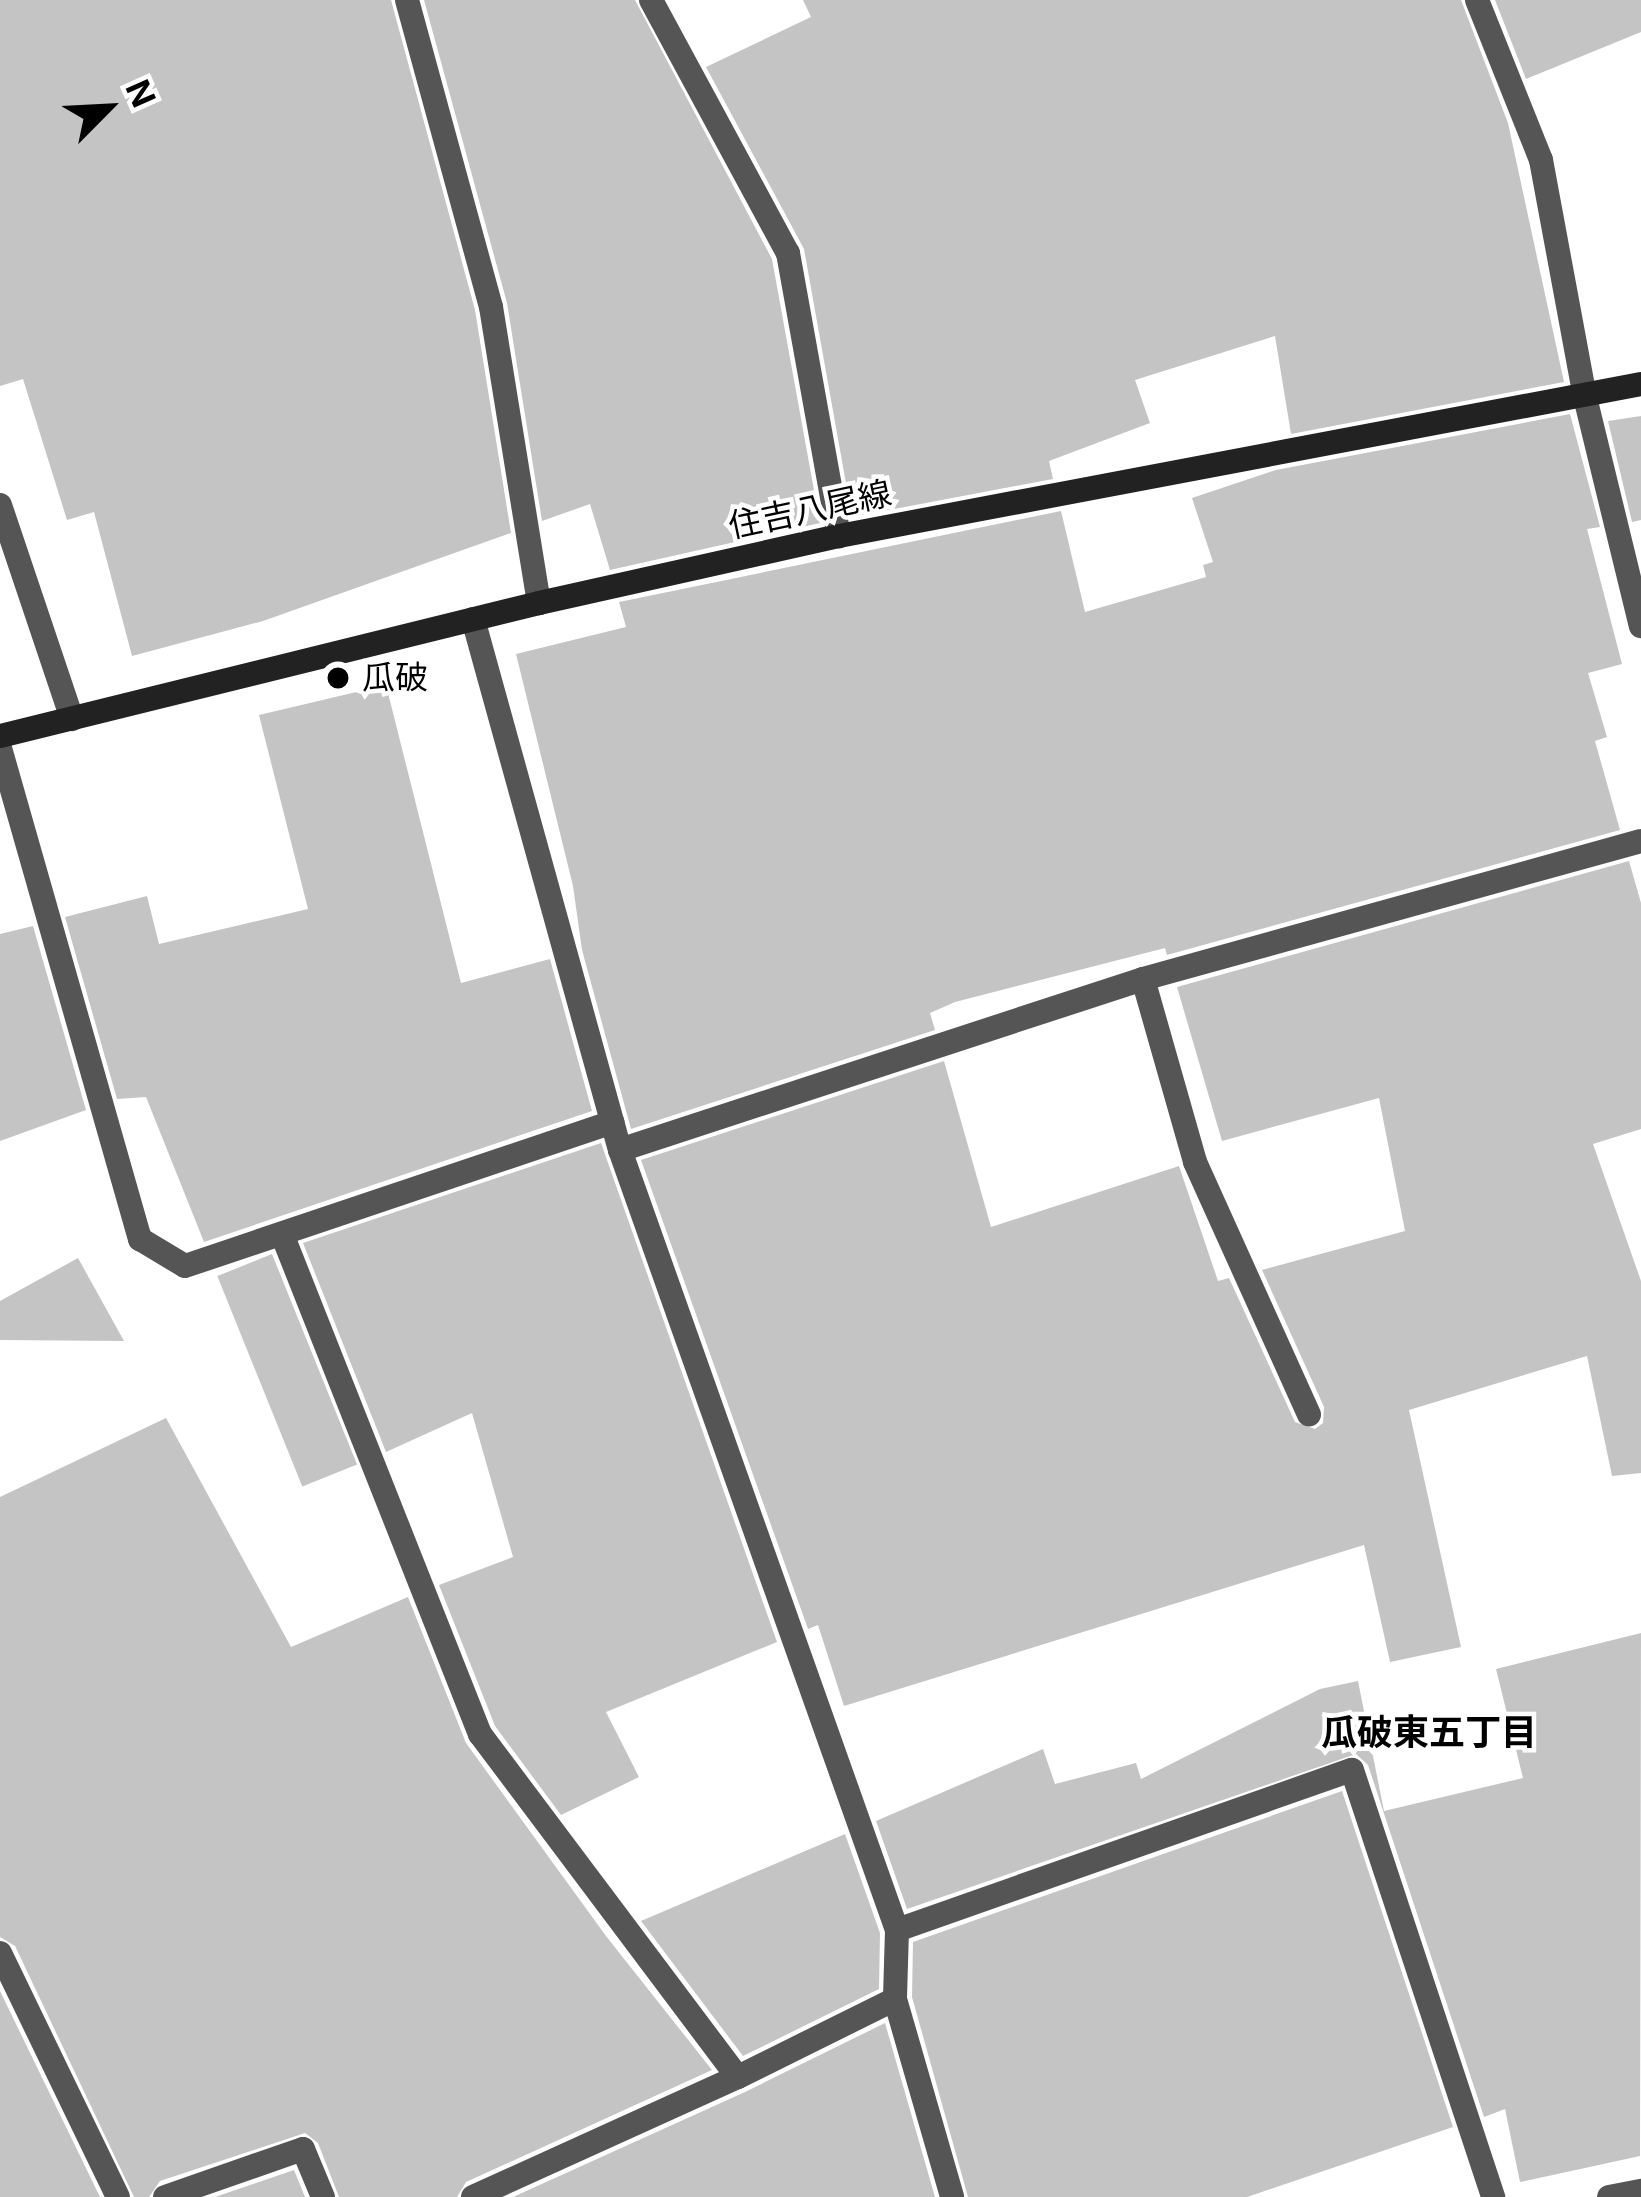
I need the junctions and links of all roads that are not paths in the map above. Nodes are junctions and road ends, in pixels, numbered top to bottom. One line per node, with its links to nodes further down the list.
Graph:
1 (407, 0): 8 (street)
2 (651, 0): 7 (street)
3 (1477, 0): 5 (street)
4 (1641, 384): 5 (main road, 住吉八尾線)
5 (1584, 393): 7 (main road, 住吉八尾線); 10 (street)
6 (0, 505): 11 (street)
7 (839, 536): 8 (main road, 住吉八尾線)
8 (539, 603): 9 (main road, 住吉八尾線)
9 (473, 620): 11 (main road, 住吉八尾線); 16 (street)
10 (1641, 626)
11 (72, 719): 12 (main road, 住吉八尾線)
12 (0, 736)
13 (0, 748): 18 (street)
14 (1641, 841): 15 (street)
15 (1143, 979): 17 (street); 19 (street)
16 (612, 1122): 17 (street); 18 (street)
17 (620, 1150): 20 (street)
18 (282, 1234): 23 (street)
19 (1309, 1414)
20 (897, 1930): 22 (street); 30 (street)
21 (0, 1953): 25 (street)
22 (896, 1999): 23 (street); 29 (street)
23 (739, 2077): 28 (street)
24 (1641, 2191): 31 (street)
25 (118, 2197)
26 (165, 2197): 27 (street)
27 (323, 2197)
28 (473, 2197)
29 (952, 2197)
30 (1493, 2197)
31 (1609, 2197)

